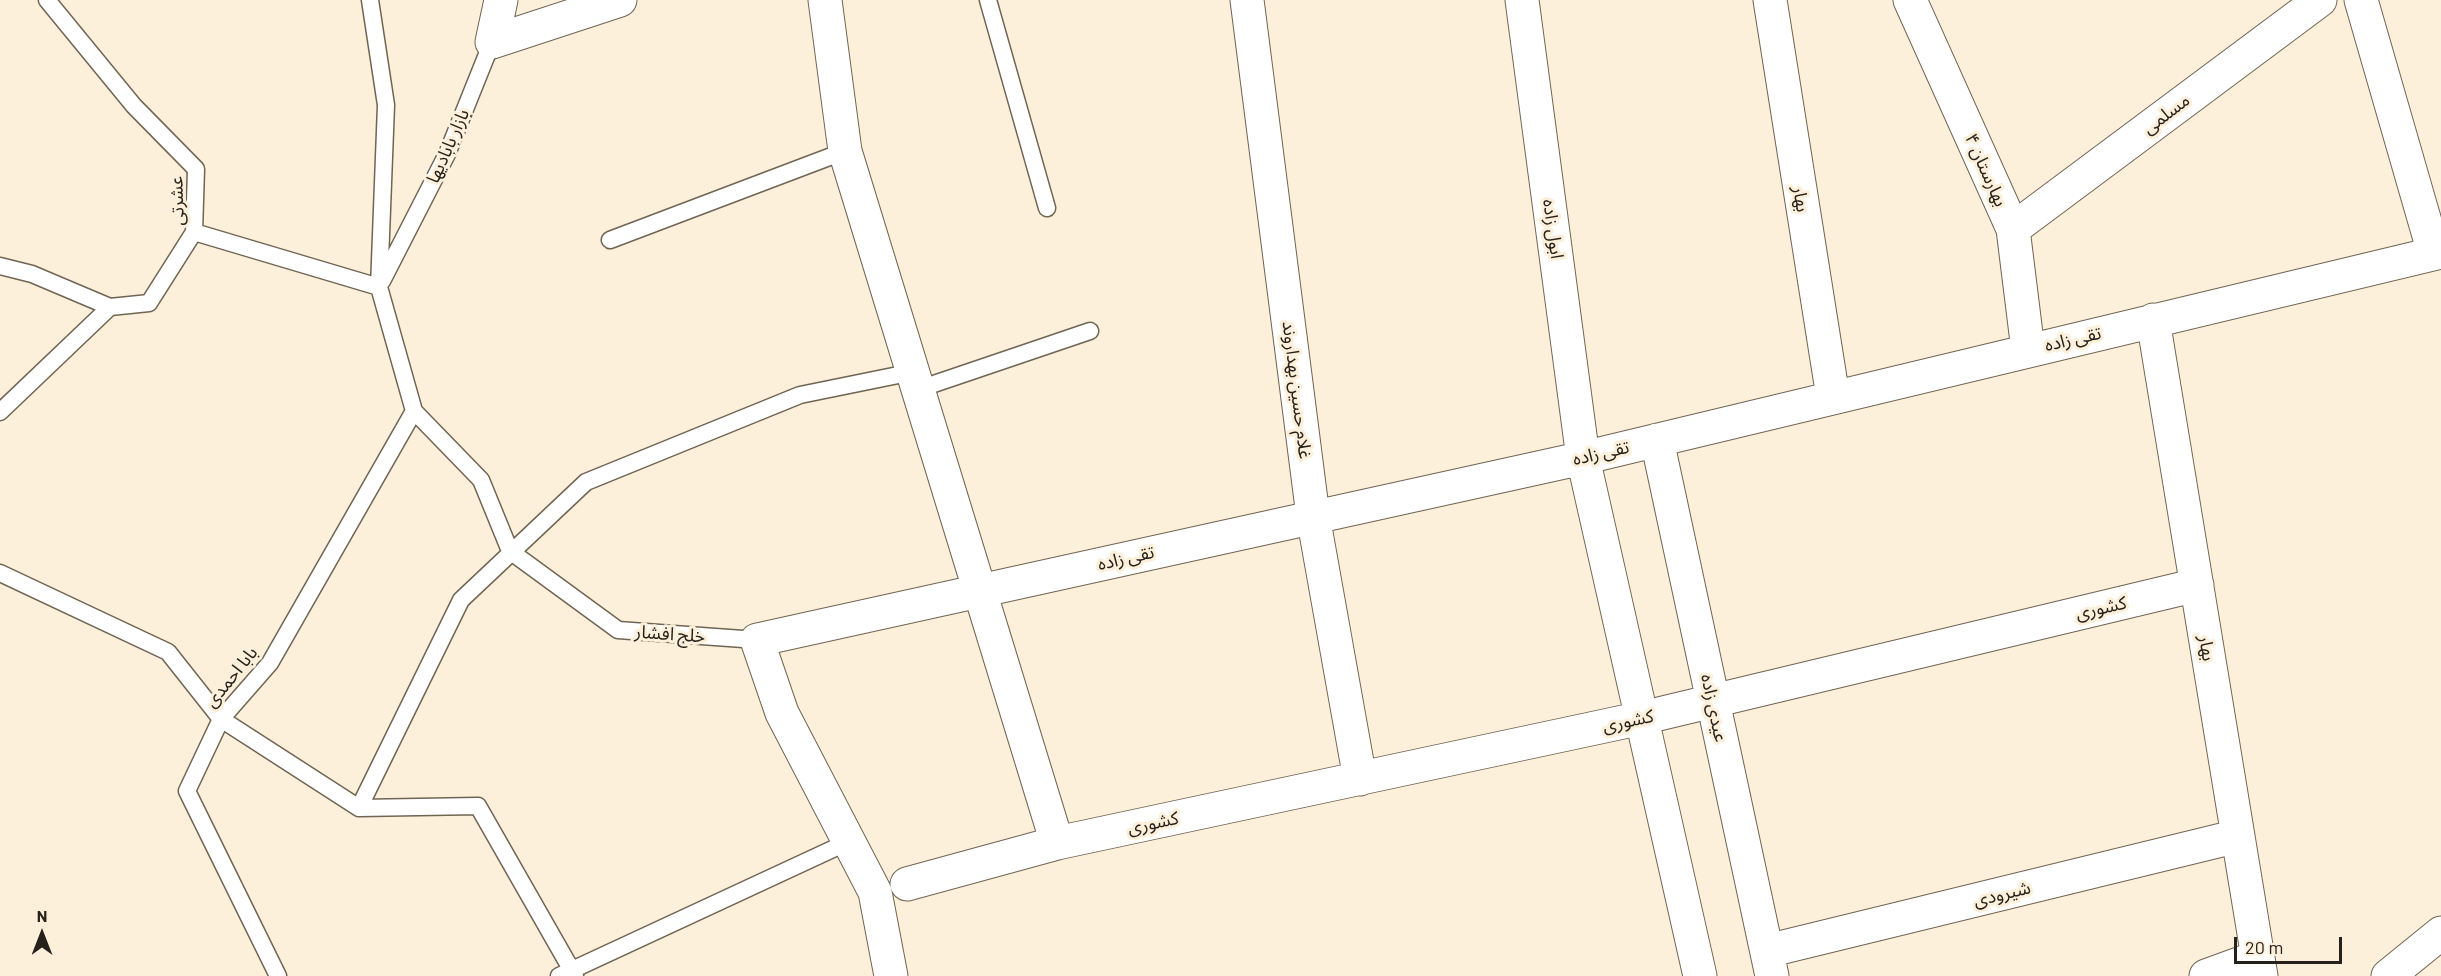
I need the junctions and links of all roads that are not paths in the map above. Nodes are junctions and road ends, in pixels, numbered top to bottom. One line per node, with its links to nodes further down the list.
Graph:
1 (47, 0): 17 (lane, عشرتی)
2 (370, 0): 21 (lane)
3 (501, 0): 13 (street, بازار بابادیها)
4 (620, 0): 13 (street)
5 (825, 0): 14 (street)
6 (988, 0): 15 (lane)
7 (1246, 0): 32 (street, غلام حسین بهداروند)
8 (1522, 0): 31 (street, ابول زاده)
9 (1770, 0): 27 (street, بهار)
10 (1910, 0): 16 (street, بهارستان ۴)
11 (2320, 0): 16 (street, مسلمی)
12 (2361, 0): 19 (street)
13 (492, 42): 21 (lane, بازار بابادیها)
14 (845, 151): 18 (lane); 26 (street)
15 (1047, 208)
16 (2013, 229): 25 (street, بهارستان ۴)
17 (194, 232): 21 (lane, عشرتی); 22 (lane)
18 (610, 240)
19 (2437, 252): 23 (street, تقی زاده)
20 (0, 266): 22 (lane)
21 (379, 286): 28 (lane)
22 (110, 307): 29 (lane)
23 (2153, 320): 25 (street, تقی زاده); 35 (street, بهار)
24 (1090, 331): 26 (lane)
25 (2028, 350): 27 (street, تقی زاده)
26 (916, 381): 33 (lane); 36 (street)
27 (1833, 397): 30 (street, تقی زاده)
28 (414, 411): 33 (lane); 40 (lane, بابا احمدی)
29 (0, 412)
30 (1657, 440): 31 (street, تقی زاده); 38 (street, عیدی زاده)
31 (1583, 458): 32 (street, تقی زاده); 39 (street)
32 (1313, 516): 36 (street, تقی زاده); 41 (street, غلام حسین بهداروند)
33 (510, 551): 37 (lane, خلج افشار); 42 (lane)
34 (0, 573): 40 (lane)
35 (2197, 585): 38 (street, کشوری); 43 (street, بهار)
36 (981, 590): 37 (street, تقی زاده); 45 (street)
37 (757, 640): 44 (street)
38 (1713, 701): 39 (street, کشوری); 48 (street, عیدی زاده)
39 (1642, 718): 41 (street, کشوری); 53 (street)
40 (221, 719): 42 (lane); 51 (lane, بابا احمدی)
41 (1360, 778): 45 (street, کشوری)
42 (360, 808): 50 (lane)
43 (2238, 836): 48 (street, شیرودی); 49 (street, بهار)
44 (850, 841): 50 (lane); 52 (street)
45 (1057, 843): 46 (street, کشوری)
46 (907, 884)
47 (2441, 933): 55 (street)
48 (1769, 964)
49 (2259, 967): 54 (street)
50 (569, 974)
51 (278, 976)
52 (891, 976)
53 (1700, 976)
54 (2206, 976)
55 (2388, 976)

